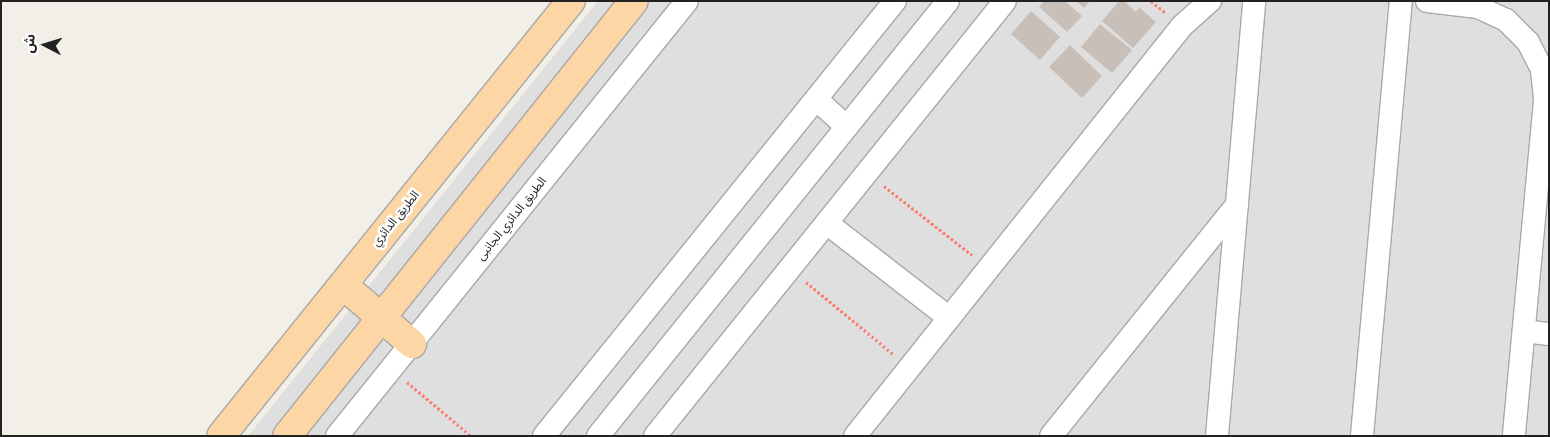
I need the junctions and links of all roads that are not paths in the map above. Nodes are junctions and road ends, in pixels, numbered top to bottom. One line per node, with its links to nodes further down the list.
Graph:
1 (571, 1): 15 (main road, الطريق الدائري)
2 (634, 1): 16 (main road)
3 (687, 1): 20 (street, الطريق الدائري الجانبى)
4 (895, 1): 11 (street)
5 (948, 1): 12 (street)
6 (1005, 1): 14 (street)
7 (1210, 1): 17 (street)
8 (1254, 1): 13 (street)
9 (1400, 1): 30 (street)
10 (1427, 1): 18 (street)
11 (816, 100): 12 (street); 25 (street)
12 (847, 128): 26 (street)
13 (1236, 205): 28 (street); 29 (street)
14 (828, 224): 17 (street); 21 (street)
15 (343, 285): 16 (main road); 22 (main road, الطريق الدائري)
16 (381, 318): 20 (main road); 23 (main road)
17 (949, 318): 27 (street)
18 (1524, 331): 19 (street); 31 (street)
19 (1549, 334)
20 (412, 344): 24 (street, الطريق الدائري الجانبى)
21 (657, 434)
22 (221, 436)
23 (287, 436)
24 (338, 436)
25 (544, 436)
26 (598, 436)
27 (855, 436)
28 (1051, 436)
29 (1217, 436)
30 (1362, 436)
31 (1514, 436)

